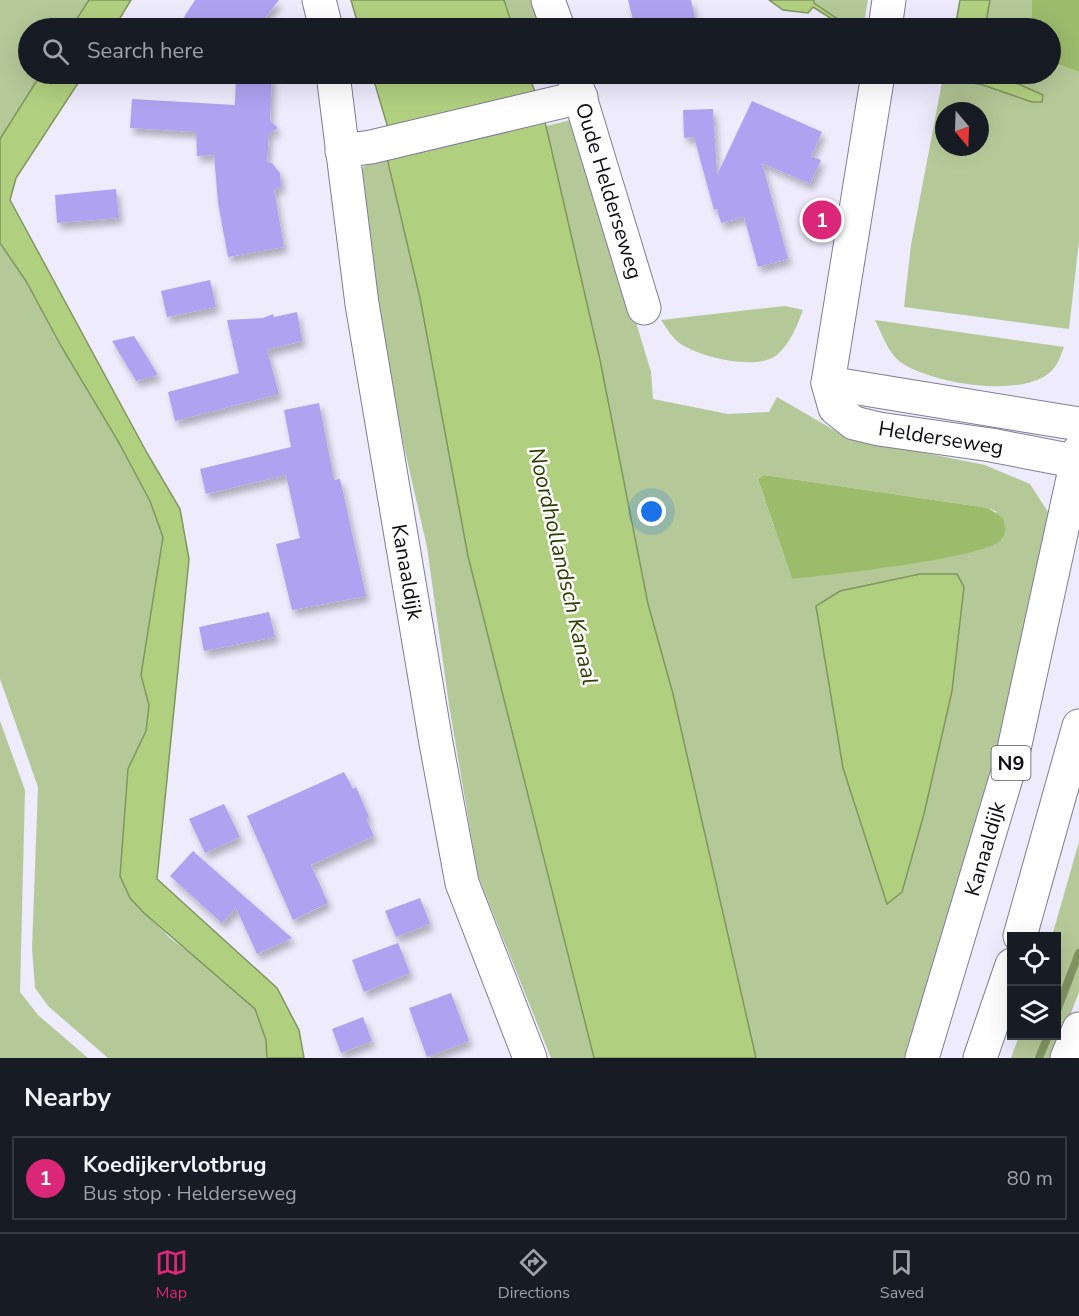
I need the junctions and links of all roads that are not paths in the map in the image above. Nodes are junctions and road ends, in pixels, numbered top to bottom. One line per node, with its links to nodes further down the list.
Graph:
1 (319, 0): 4 (main road)
2 (548, 0): 5 (main road)
3 (889, 0): 6 (main road)
4 (324, 18)
5 (554, 18)
6 (886, 18)
7 (336, 84): 10 (main road, Kanaaldijk)
8 (876, 84): 12 (main road, Helderseweg)
9 (570, 91): 10 (main road); 11 (main road, Oude Helderseweg)
10 (357, 149): 19 (main road, Kanaaldijk)
11 (644, 308)
12 (828, 383): 13 (main road, Helderseweg); 14 (main road, Helderseweg)
13 (1079, 424)
14 (1078, 458): 20 (main road, Kanaaldijk / N9)
15 (1079, 726): 16 (main road)
16 (1021, 932)
17 (1007, 977): 21 (main road)
18 (1079, 1029): 22 (main road)
19 (530, 1058)
20 (922, 1058)
21 (980, 1058)
22 (1067, 1058)

